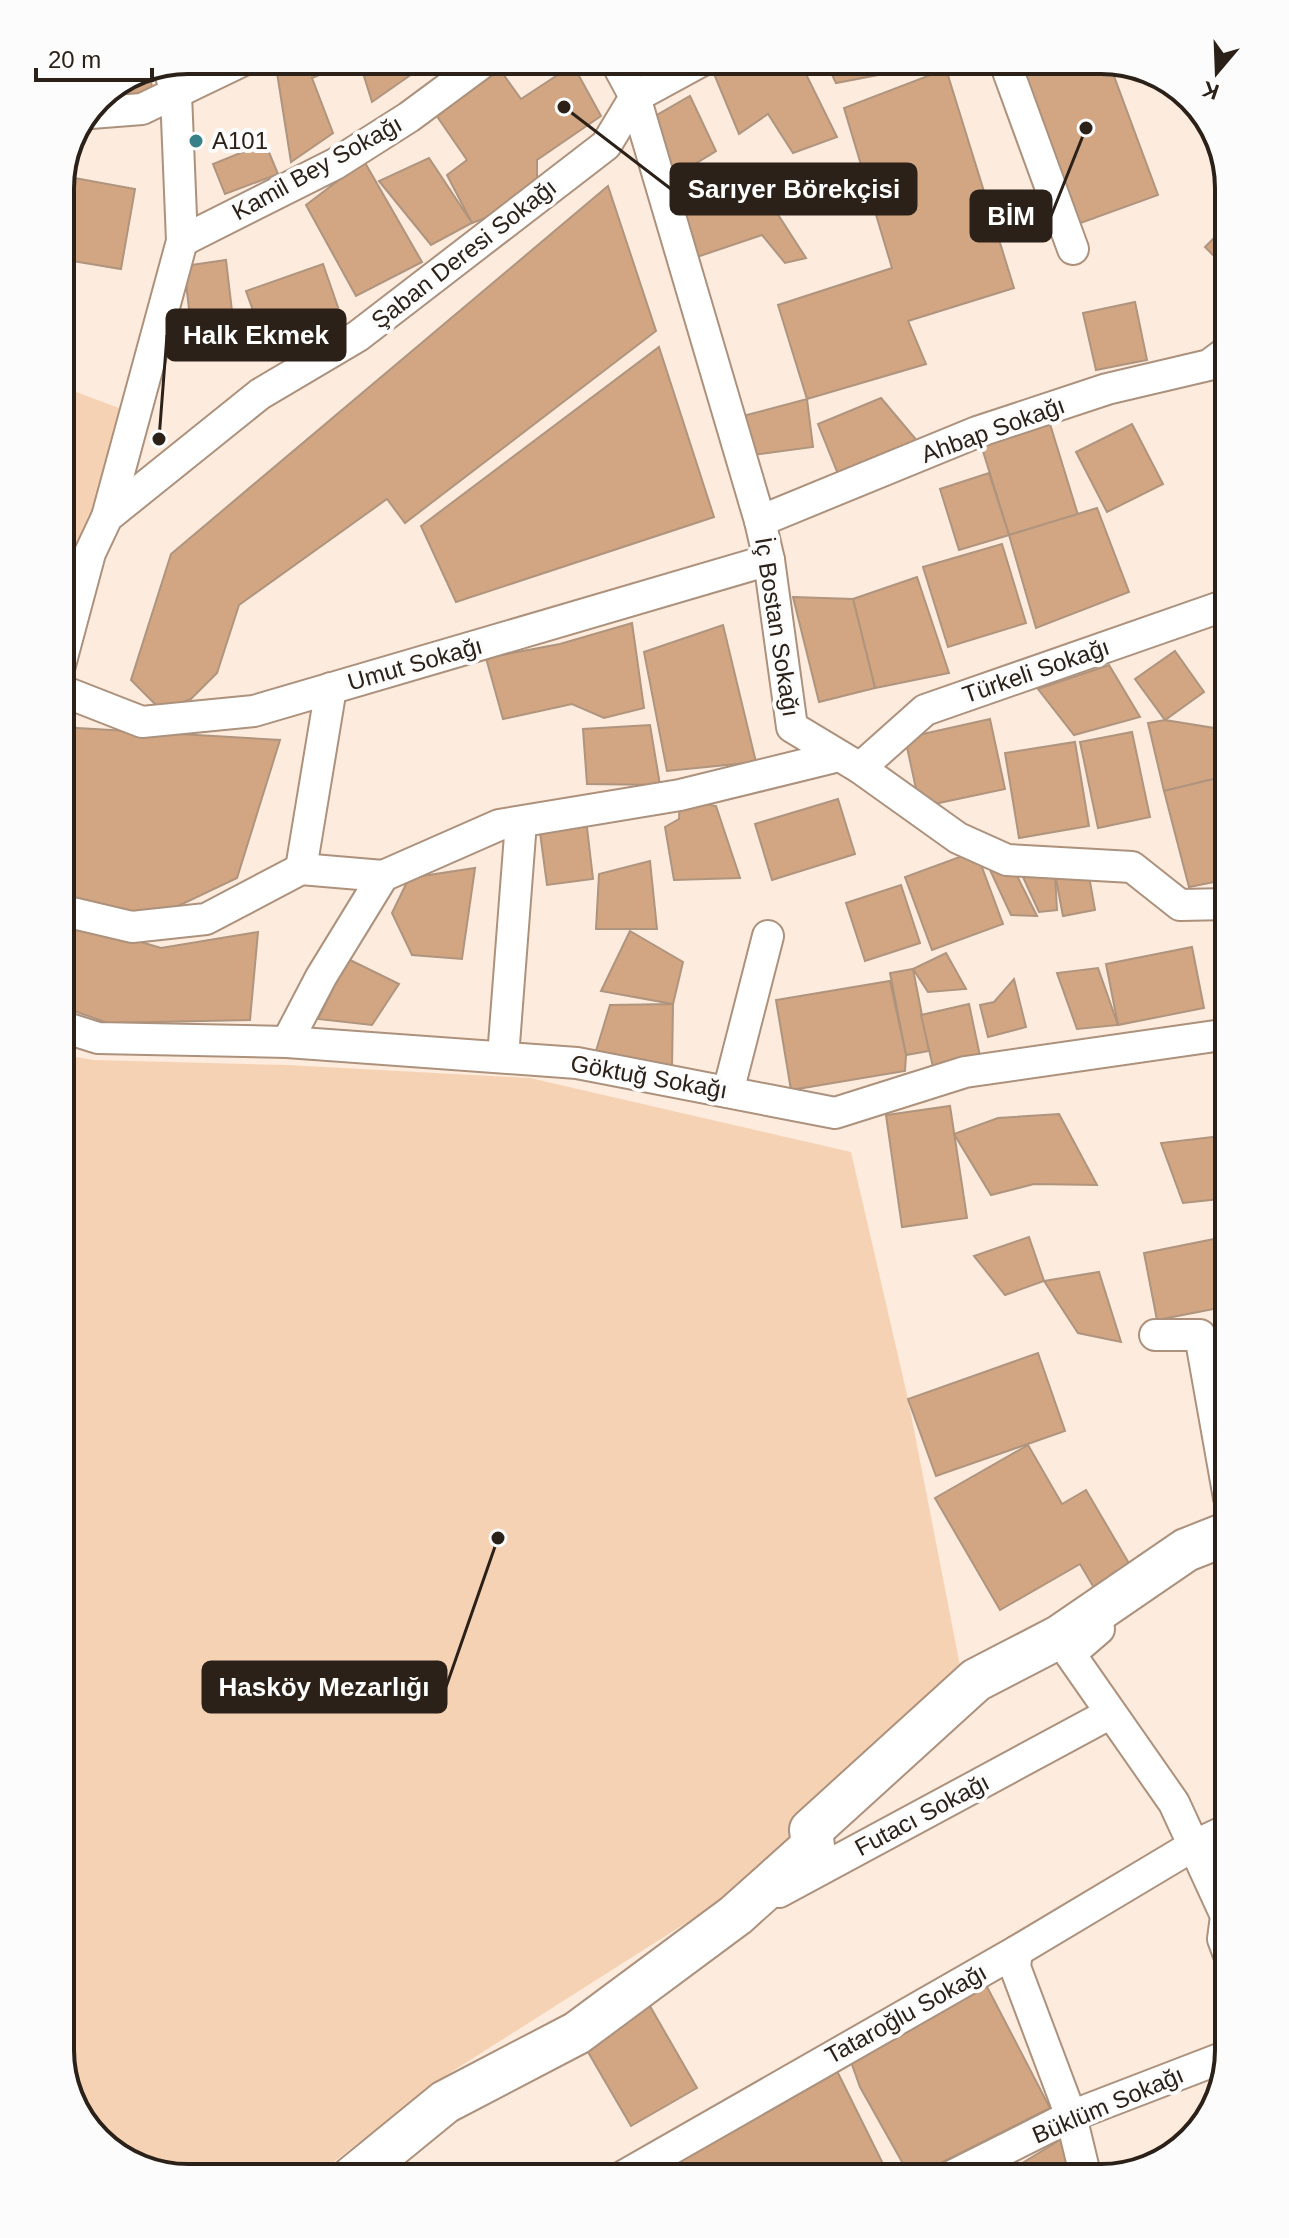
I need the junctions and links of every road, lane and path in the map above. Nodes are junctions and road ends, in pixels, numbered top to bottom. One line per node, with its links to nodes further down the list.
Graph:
1 (196, 74): 6 (street)
2 (467, 74): 9 (street, Kamil Bey Sokağı)
3 (623, 74): 7 (street, İç Bostan Sokağı)
4 (677, 74): 7 (street)
5 (1009, 74): 10 (street)
6 (172, 81): 8 (street); 9 (street)
7 (635, 97): 12 (street, Şaban Deresi Sokağı); 13 (street, İç Bostan Sokağı)
8 (103, 112)
9 (182, 241): 12 (street)
10 (1073, 249)
11 (1215, 360): 13 (street, Ahbap Sokağı)
12 (107, 517): 14 (street, Şaban Deresi Sokağı)
13 (760, 521): 16 (street, İç Bostan Sokağı)
14 (90, 553): 15 (street); 18 (street, Şaban Deresi Sokağı)
15 (74, 557)
16 (769, 560): 19 (street, Umut Sokağı); 21 (street, İç Bostan Sokağı)
17 (1215, 609): 21 (street, Türkeli Sokağı)
18 (74, 613)
19 (331, 688): 20 (street, Umut Sokağı); 23 (street)
20 (74, 695)
21 (850, 762): 22 (street); 25 (street, İç Bostan Sokağı)
22 (521, 822): 24 (street); 31 (street)
23 (301, 869): 24 (street); 26 (street)
24 (383, 876): 30 (street)
25 (1215, 904)
26 (74, 913)
27 (768, 936): 32 (street)
28 (74, 1030): 30 (street, Göktuğ Sokağı)
29 (1215, 1036): 32 (street, Göktuğ Sokağı)
30 (287, 1042): 31 (street, Göktuğ Sokağı)
31 (503, 1057): 32 (street, Göktuğ Sokağı)
32 (728, 1092)
33 (1155, 1335): 34 (street)
34 (1215, 1419)
35 (1215, 1539): 36 (street)
36 (1186, 1550): 37 (street); 41 (street)
37 (1109, 1714): 39 (street); 41 (street, Futacı Sokağı)
38 (1215, 1836): 39 (street, Tataroğlu Sokağı)
39 (1191, 1847): 40 (street); 42 (street, Tataroğlu Sokağı)
40 (1215, 1894)
41 (736, 1915): 45 (street)
42 (1017, 1951): 44 (street); 46 (street, Tataroğlu Sokağı)
43 (1214, 2061): 44 (street, Büklüm Sokağı)
44 (1071, 2116): 47 (street, Büklüm Sokağı); 48 (street)
45 (369, 2164)
46 (644, 2164)
47 (976, 2164)
48 (1083, 2164)

